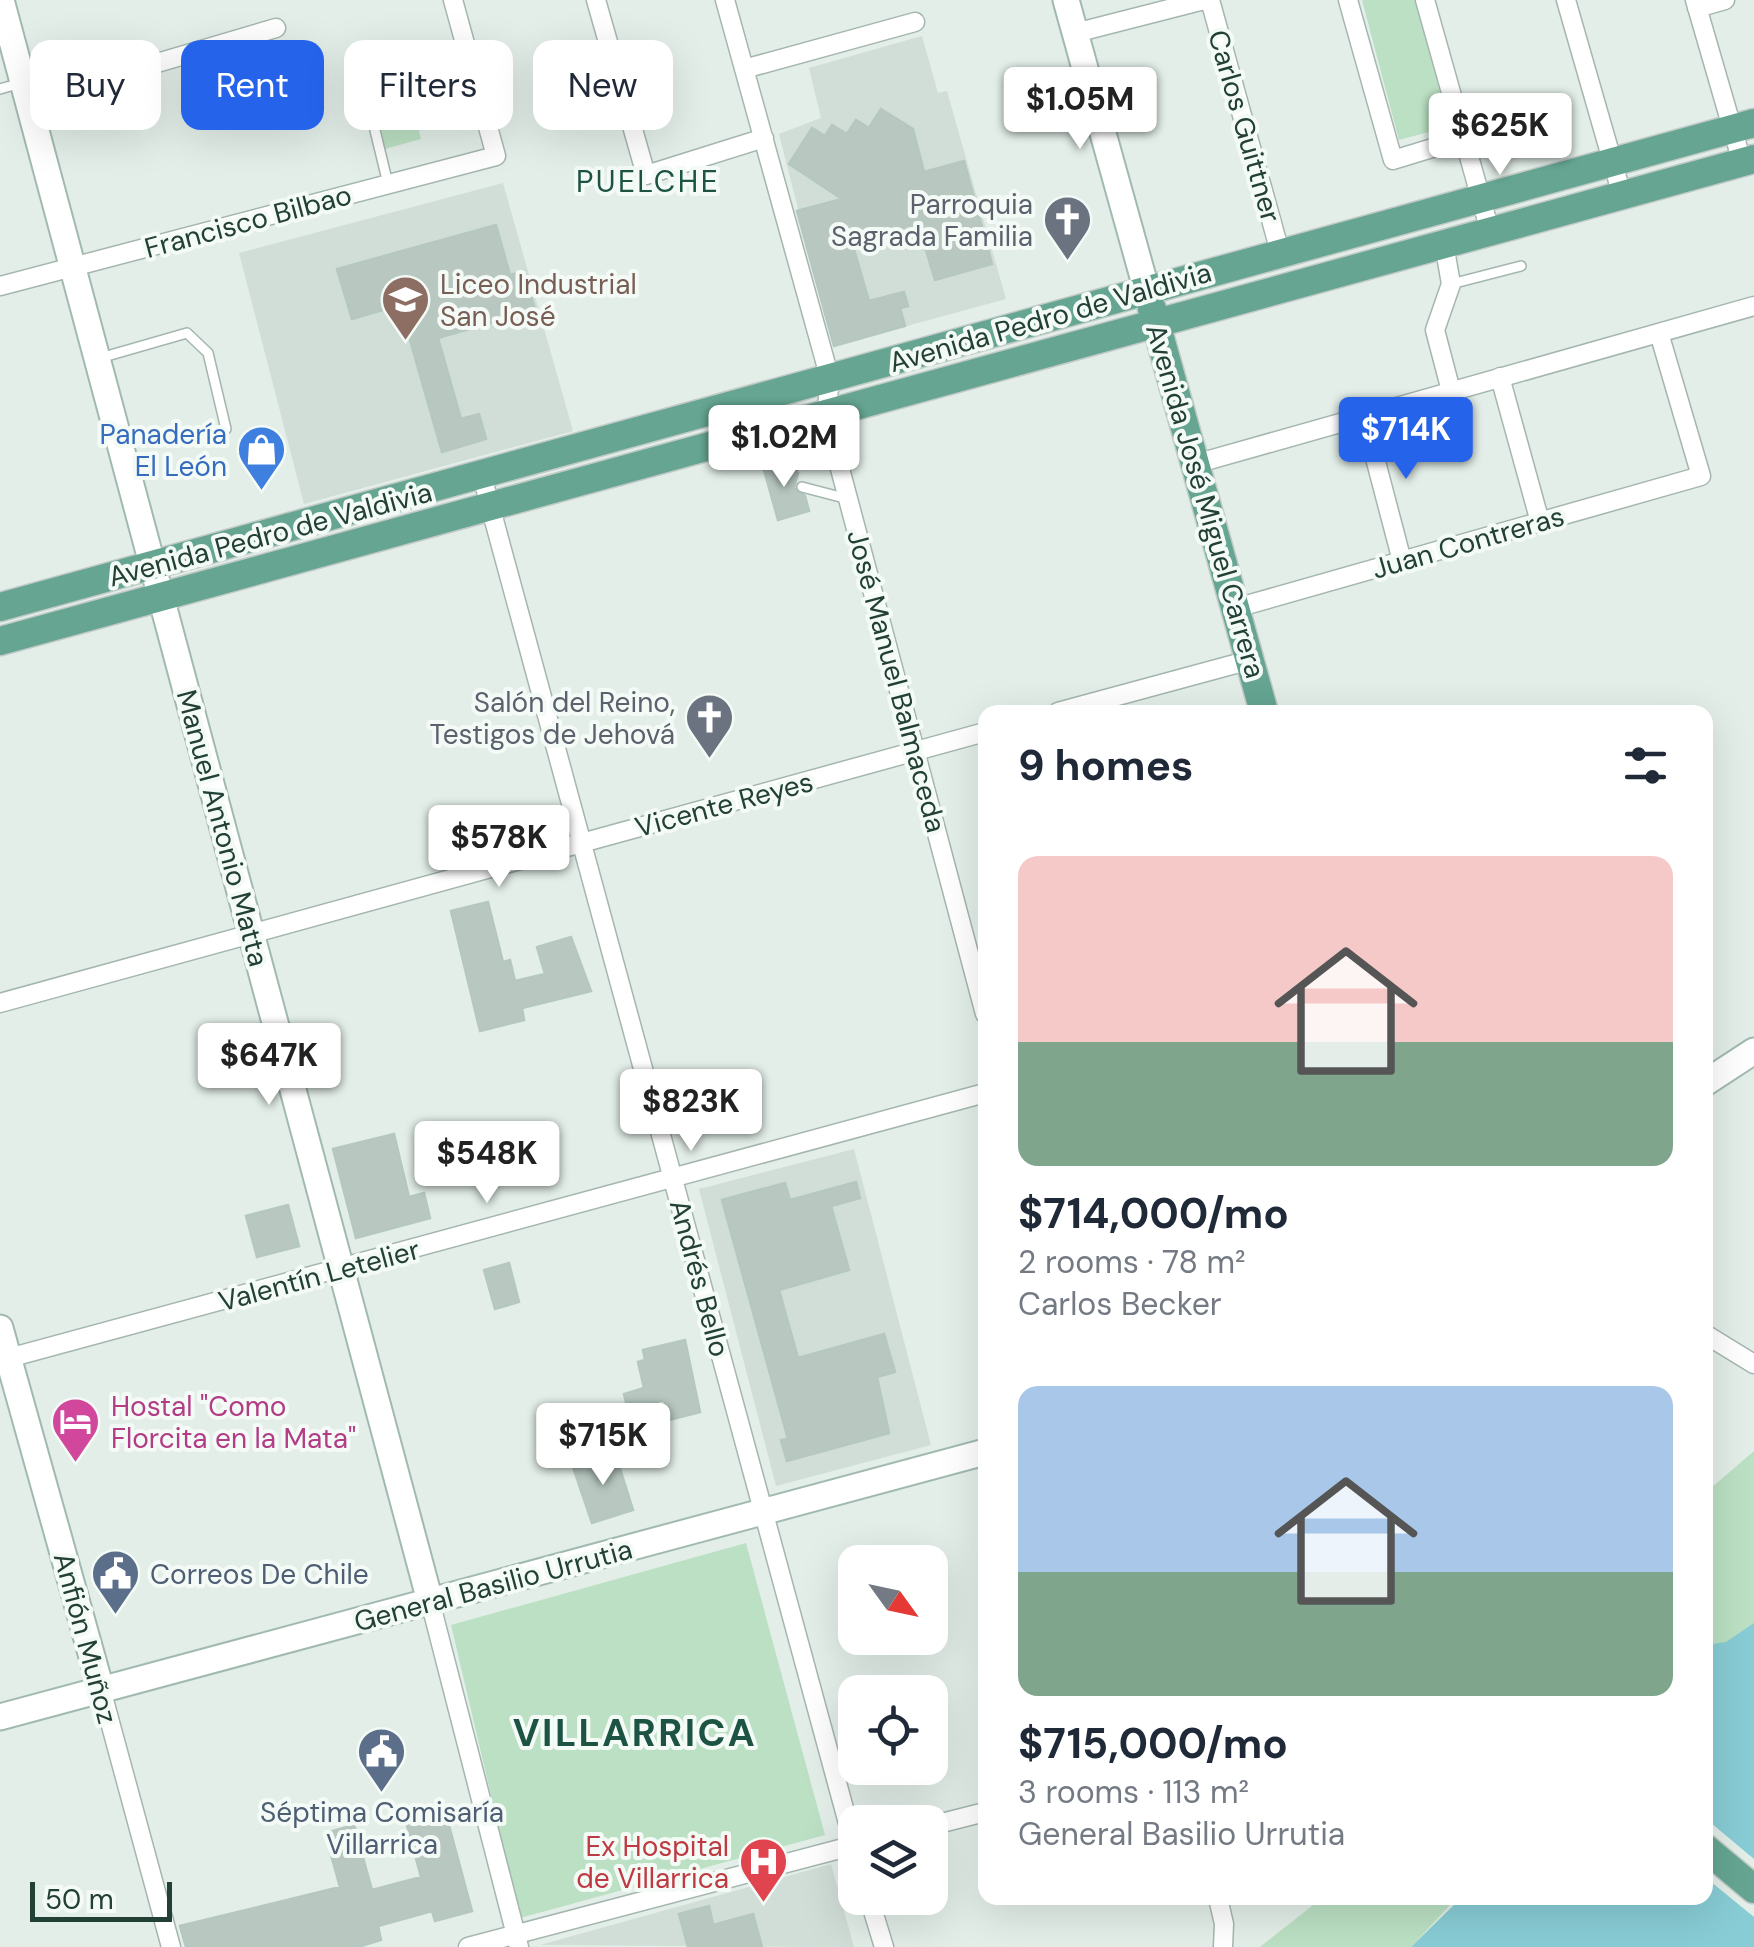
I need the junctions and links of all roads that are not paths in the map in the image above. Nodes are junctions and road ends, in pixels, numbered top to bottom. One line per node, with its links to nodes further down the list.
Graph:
1 (1, 0): 16 (street, Manuel Antonio Matta)
2 (453, 0): 23 (street, Francisco Bilbao)
3 (596, 0): 19 (street)
4 (725, 0): 15 (street, José Manuel Balmaceda)
5 (1066, 0): 14 (street, Avenida José Miguel Carrera)
6 (1207, 0): 14 (street); 28 (street, Carlos Guittner)
7 (1348, 0): 20 (street)
8 (1425, 0): 20 (street)
9 (1566, 0): 22 (street)
10 (1725, 0): 11 (street)
11 (1696, 4): 17 (street)
12 (914, 22): 15 (street)
13 (276, 28): 16 (street)
14 (1075, 33): 33 (street, Avenida José Miguel Carrera)
15 (744, 69): 19 (street, José Manuel Balmaceda)
16 (17, 91): 29 (street, Manuel Antonio Matta)
17 (1743, 126): 21 (street); 22 (main road, Avenida Pedro de Valdivia)
18 (375, 130): 23 (lane)
19 (764, 138): 39 (street, José Manuel Balmaceda)
20 (1462, 139): 25 (street)
21 (1748, 160): 24 (main road, Avenida Pedro de Valdivia)
22 (1613, 162): 24 (street); 25 (main road, Avenida Pedro de Valdivia)
23 (388, 184): 29 (street, Francisco Bilbao)
24 (1622, 195): 26 (main road, Avenida Pedro de Valdivia)
25 (1480, 196): 26 (street); 28 (main road, Avenida Pedro de Valdivia)
26 (1490, 231): 27 (main road, Avenida Pedro de Valdivia)
27 (1444, 244): 31 (street); 35 (main road, Avenida Pedro de Valdivia)
28 (1280, 252): 33 (main road, Avenida Pedro de Valdivia)
29 (72, 266): 32 (street, Francisco Bilbao); 37 (street, Manuel Antonio Matta)
30 (1521, 266): 31 (lane)
31 (1451, 284): 40 (street)
32 (0, 286)
33 (1146, 288): 35 (main road, Avenida José Miguel Carrera); 39 (main road, Avenida Pedro de Valdivia)
34 (1754, 306): 36 (street)
35 (1156, 324): 43 (main road, Avenida Pedro de Valdivia); 48 (main road, Avenida José Miguel Carrera)
36 (1658, 333): 38 (street); 54 (street, Juan Contreras)
37 (97, 359): 44 (lane); 56 (street, Manuel Antonio Matta)
38 (1500, 378): 40 (street); 54 (street)
39 (830, 379): 43 (street, José Manuel Balmaceda); 50 (main road, Avenida Pedro de Valdivia)
40 (1451, 392): 41 (street)
41 (1364, 416): 48 (street); 55 (street)
42 (797, 424): 43 (main road, Avenida Pedro de Valdivia); 45 (main road, Avenida Pedro de Valdivia); 46 (lane)
43 (829, 426): 49 (lane); 52 (street, José Manuel Balmaceda)
44 (226, 429)
45 (732, 442): 47 (lane); 53 (main road, Avenida Pedro de Valdivia)
46 (788, 455)
47 (762, 462)
48 (1195, 464): 59 (main road, Avenida José Miguel Carrera)
49 (796, 465)
50 (482, 476): 53 (street, Andrés Bello); 56 (main road, Avenida Pedro de Valdivia)
51 (802, 488): 52 (lane)
52 (848, 499): 65 (street, José Manuel Balmaceda)
53 (490, 508): 57 (main road, Avenida Pedro de Valdivia); 66 (street, Andrés Bello)
54 (1540, 522): 55 (street, Juan Contreras)
55 (1402, 561): 59 (street, Juan Contreras)
56 (152, 566): 57 (street, Manuel Antonio Matta); 58 (main road, Avenida Pedro de Valdivia)
57 (161, 600): 60 (main road, Avenida Pedro de Valdivia); 67 (street, Manuel Antonio Matta)
58 (0, 607)
59 (1236, 608): 61 (main road, Avenida José Miguel Carrera)
60 (0, 641)
61 (1250, 660): 62 (street); 63 (main road, Avenida José Miguel Carrera)
62 (1084, 705)
63 (1262, 705)
64 (978, 734): 65 (street, Vicente Reyes)
65 (915, 752): 66 (street, Vicente Reyes); 68 (street, José Manuel Balmaceda)
66 (582, 843): 67 (street, Vicente Reyes); 73 (street, Andrés Bello)
67 (251, 934): 69 (street, Vicente Reyes); 74 (street, Manuel Antonio Matta)
68 (978, 988)
69 (0, 1003)
70 (1754, 1050): 71 (street)
71 (1713, 1078)
72 (978, 1095): 73 (street, Valentín Letelier)
73 (674, 1180): 74 (street, Valentín Letelier); 80 (street, Andrés Bello)
74 (342, 1270): 77 (street, Valentín Letelier); 81 (street, Manuel Antonio Matta)
75 (0, 1328): 77 (street, Anfión Muñoz)
76 (1713, 1339): 78 (street)
77 (4, 1359): 82 (street, Anfión Muñoz)
78 (1754, 1364)
79 (978, 1454): 80 (street, General Basilio Urrutia)
80 (764, 1513): 81 (street, General Basilio Urrutia); 84 (street, Andrés Bello)
81 (430, 1601): 82 (street, General Basilio Urrutia); 92 (street, Manuel Antonio Matta)
82 (100, 1689): 83 (street, General Basilio Urrutia); 93 (street, Anfión Muñoz)
83 (0, 1717)
84 (844, 1805)
85 (978, 1814): 86 (street)
86 (948, 1821)
87 (838, 1852): 92 (street)
88 (1713, 1855): 89 (main road)
89 (1754, 1888)
90 (1220, 1905): 96 (street)
91 (874, 1915): 95 (street)
92 (518, 1941): 94 (street)
93 (171, 1947)
94 (468, 1947)
95 (884, 1947)
96 (1223, 1947)

